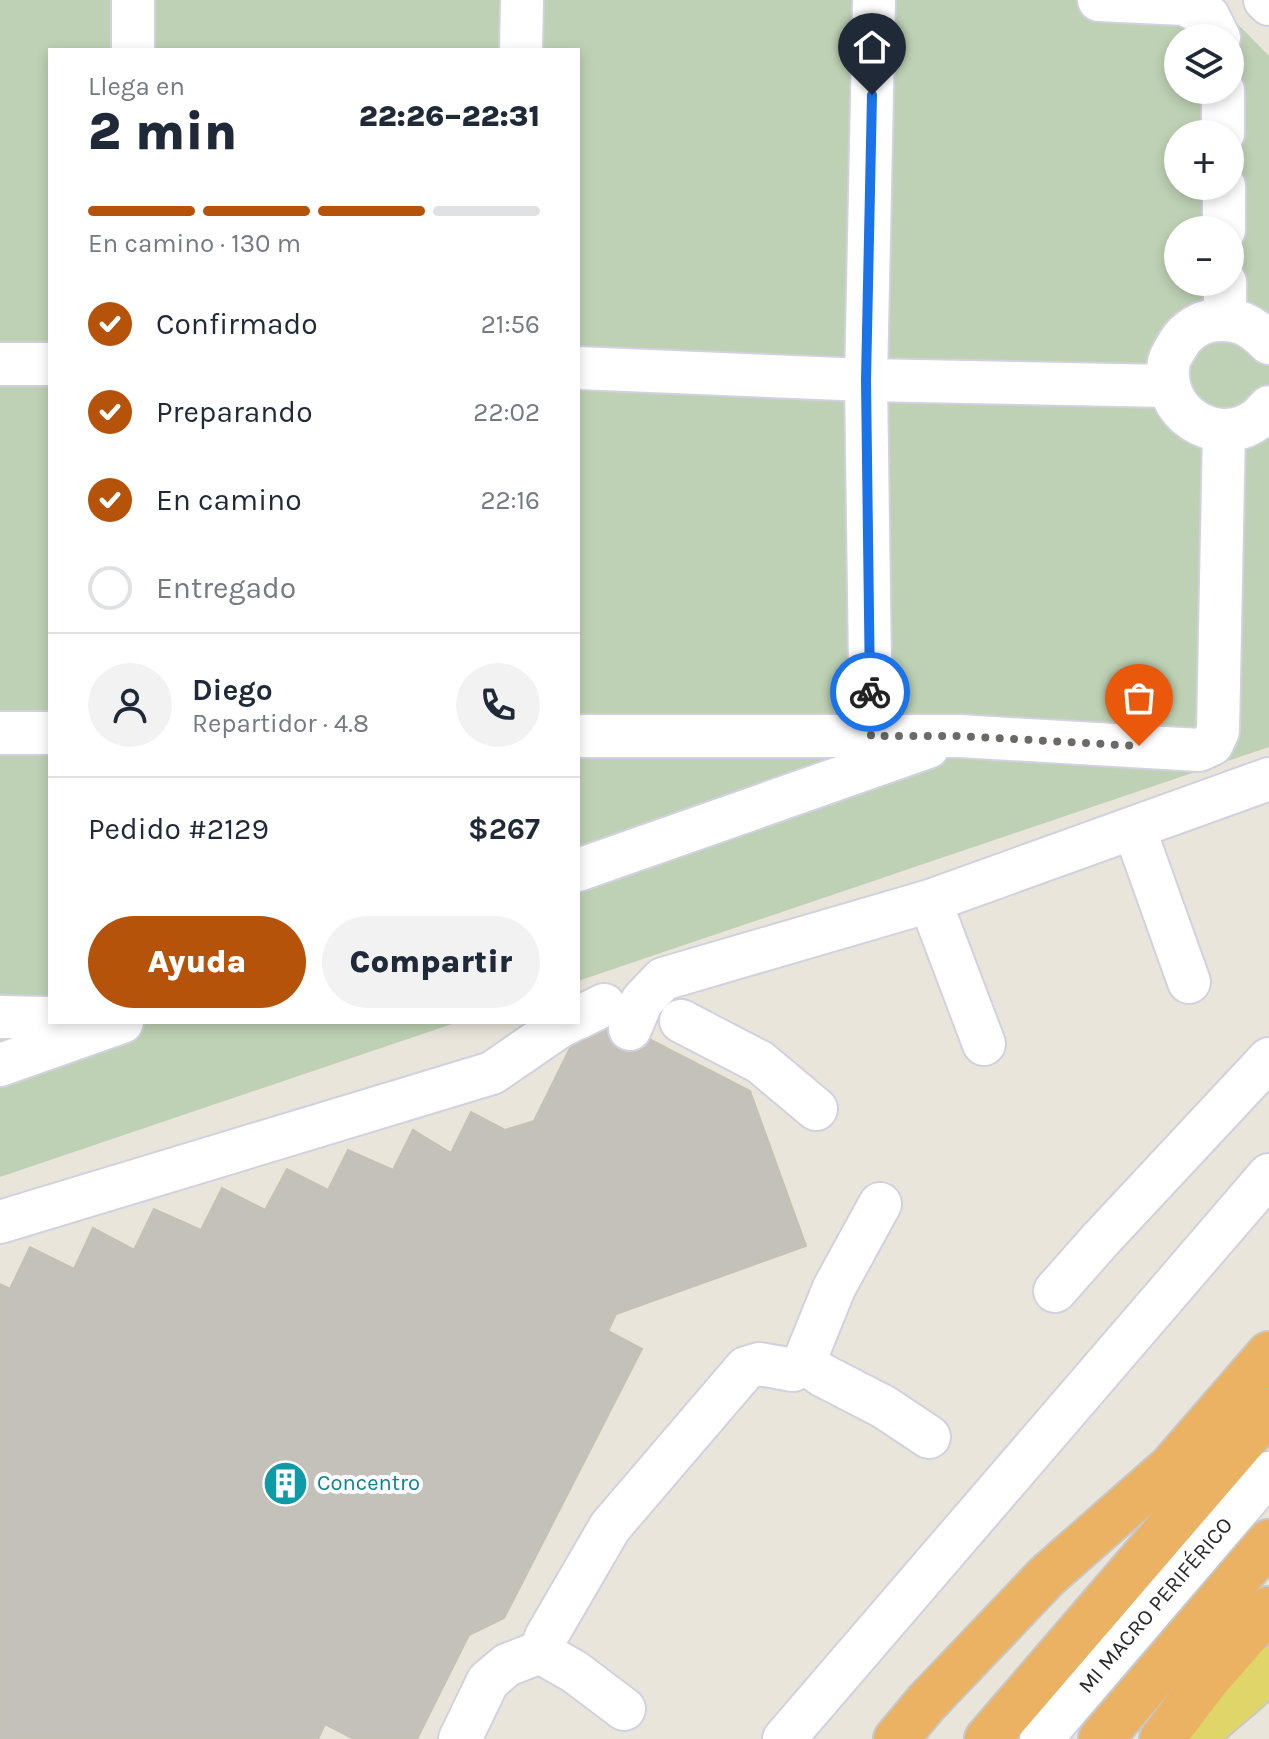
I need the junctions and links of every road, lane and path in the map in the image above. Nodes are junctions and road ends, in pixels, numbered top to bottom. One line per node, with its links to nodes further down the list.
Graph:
1 (133, 0): 6 (street)
2 (522, 0): 7 (street)
3 (874, 0): 13 (street)
4 (1099, 0): 5 (street)
5 (1212, 24)
6 (133, 48)
7 (521, 48)
8 (1225, 300): 9 (street); 14 (street)
9 (1269, 343)
10 (0, 364): 11 (street)
11 (48, 364)
12 (580, 368): 13 (street)
13 (866, 380): 14 (street); 20 (street)
14 (1168, 386): 16 (street)
15 (1269, 407): 16 (street)
16 (1224, 431): 21 (street)
17 (0, 733): 18 (street)
18 (48, 733)
19 (580, 736): 20 (street)
20 (871, 736): 21 (street)
21 (959, 736): 24 (street)
22 (1269, 779): 23 (street)
23 (1134, 828): 25 (street); 26 (street)
24 (580, 869)
25 (930, 901): 29 (street); 33 (street)
26 (1189, 982)
27 (0, 1017): 28 (street)
28 (48, 1018)
29 (595, 1018)
30 (681, 1021): 36 (street)
31 (116, 1024): 35 (street)
32 (571, 1024): 39 (street)
33 (984, 1044)
34 (1269, 1059): 40 (street)
35 (0, 1065)
36 (816, 1109)
37 (1269, 1175): 53 (street)
38 (880, 1204): 42 (street)
39 (0, 1222)
40 (1055, 1291)
41 (1269, 1354): 54 (highway)
42 (804, 1362): 44 (street); 49 (street)
43 (1269, 1411): 55 (highway)
44 (929, 1437)
45 (1269, 1473): 56 (street, MI MACRO PERIFÉRICO)
46 (1269, 1504): 57 (street, MI MACRO PERIFÉRICO)
47 (1269, 1542): 58 (highway)
48 (1269, 1609): 59 (highway)
49 (540, 1652): 51 (street); 52 (street)
50 (1262, 1676): 60 (main road); 61 (main road)
51 (624, 1709)
52 (460, 1739)
53 (784, 1739)
54 (896, 1739)
55 (987, 1739)
56 (1041, 1739)
57 (1064, 1739)
58 (1101, 1739)
59 (1162, 1739)
60 (1193, 1739)
61 (1218, 1739)

